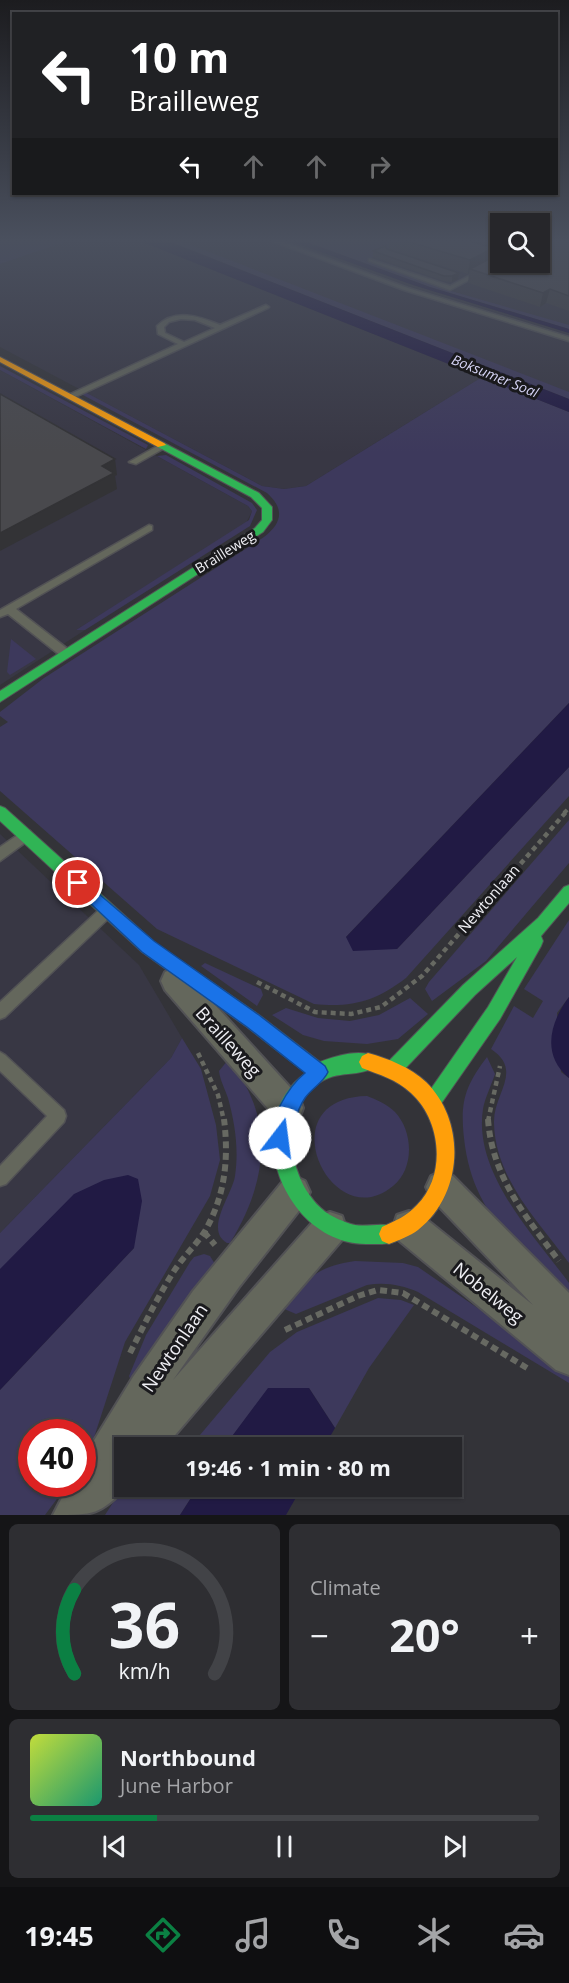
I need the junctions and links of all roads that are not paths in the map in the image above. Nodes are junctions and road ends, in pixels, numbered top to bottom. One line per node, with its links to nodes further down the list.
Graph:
1 (255, 312): 3 (lane)
2 (480, 312): 4 (lane)
3 (219, 327): 5 (lane); 5 (lane)
4 (569, 339)
5 (183, 344): 7 (lane)
6 (0, 359): 7 (street, Brailleweg)
7 (70, 396): 8 (street, Brailleweg)
8 (164, 446): 9 (lane); 12 (street, Brailleweg)
9 (133, 462)
10 (149, 528): 11 (lane)
11 (5, 612): 12 (lane)
12 (65, 653): 13 (street, Brailleweg)
13 (0, 697)
14 (0, 812): 15 (street, Brailleweg)
15 (26, 834): 16 (lane); 18 (street, Brailleweg)
16 (0, 855)
17 (569, 892): 19 (street)
18 (108, 910): 20 (street, Brailleweg); 21 (lane)
19 (544, 923): 23 (street); 25 (street)
20 (148, 947): 24 (street, Brailleweg); 26 (street, Brailleweg)
21 (0, 1011)
22 (0, 1060): 27 (lane)
23 (393, 1069): 24 (street); 25 (street)
24 (319, 1072): 26 (street)
25 (432, 1102): 28 (street)
26 (288, 1108): 29 (street)
27 (0, 1178)
28 (442, 1186): 30 (street); 32 (street)
29 (294, 1192): 31 (street); 36 (street, Newtonlaan)
30 (409, 1227): 31 (street); 33 (street, Nobelweg)
31 (330, 1228): 34 (street, Newtonlaan)
32 (569, 1317)
33 (569, 1357)
34 (148, 1437)
35 (114, 1473): 36 (street, Newtonlaan)
36 (74, 1515)

